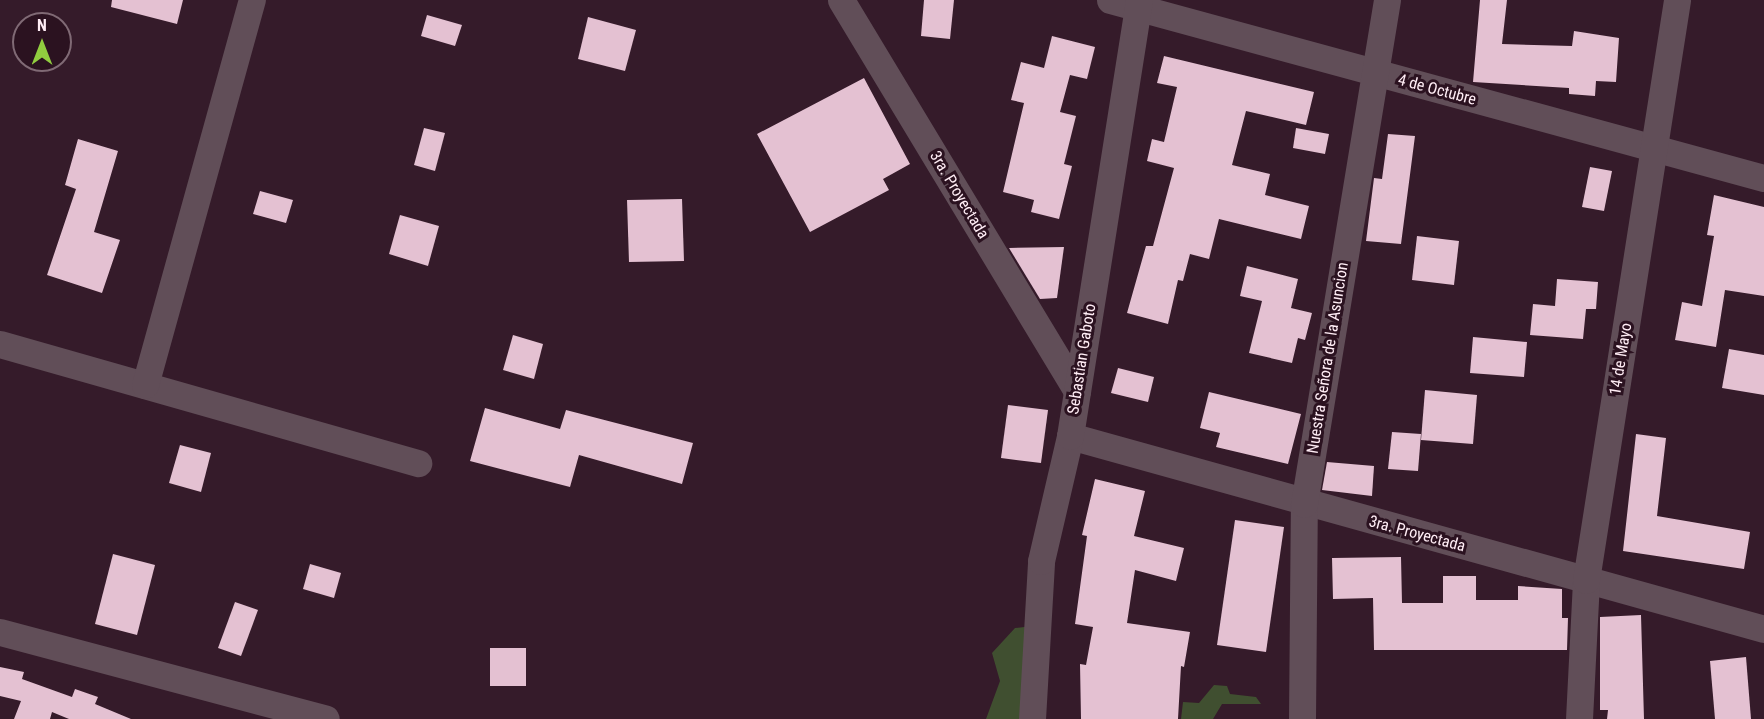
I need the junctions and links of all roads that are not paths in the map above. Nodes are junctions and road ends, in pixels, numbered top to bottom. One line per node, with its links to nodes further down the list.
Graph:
1 (252, 0): 11 (street)
2 (841, 0): 12 (street, 3ra. Proyectada)
3 (1110, 0): 6 (street, 4 de Octubre)
4 (1387, 0): 7 (street, Nuestra Señora de la Asuncion)
5 (1677, 0): 8 (street, 14 de Mayo)
6 (1139, 4): 7 (street, 4 de Octubre); 12 (street, Sebastian Gaboto)
7 (1376, 73): 8 (street, 4 de Octubre); 15 (street, Nuestra Señora de la Asuncion)
8 (1654, 149): 9 (street, 4 de Octubre); 16 (street, 14 de Mayo)
9 (1764, 178)
10 (0, 344): 11 (street)
11 (145, 385): 14 (street)
12 (1077, 391): 13 (street, Sebastian Gaboto)
13 (1070, 436): 15 (street, 3ra. Proyectada); 20 (street, Sebastian Gaboto)
14 (418, 463)
15 (1304, 504): 16 (street, 3ra. Proyectada); 21 (street, Nuestra Señora de la Asuncion)
16 (1586, 580): 17 (street, 3ra. Proyectada); 22 (street, 14 de Mayo)
17 (1764, 629)
18 (0, 632): 19 (street)
19 (326, 719)
20 (1032, 719)
21 (1302, 719)
22 (1579, 719)

